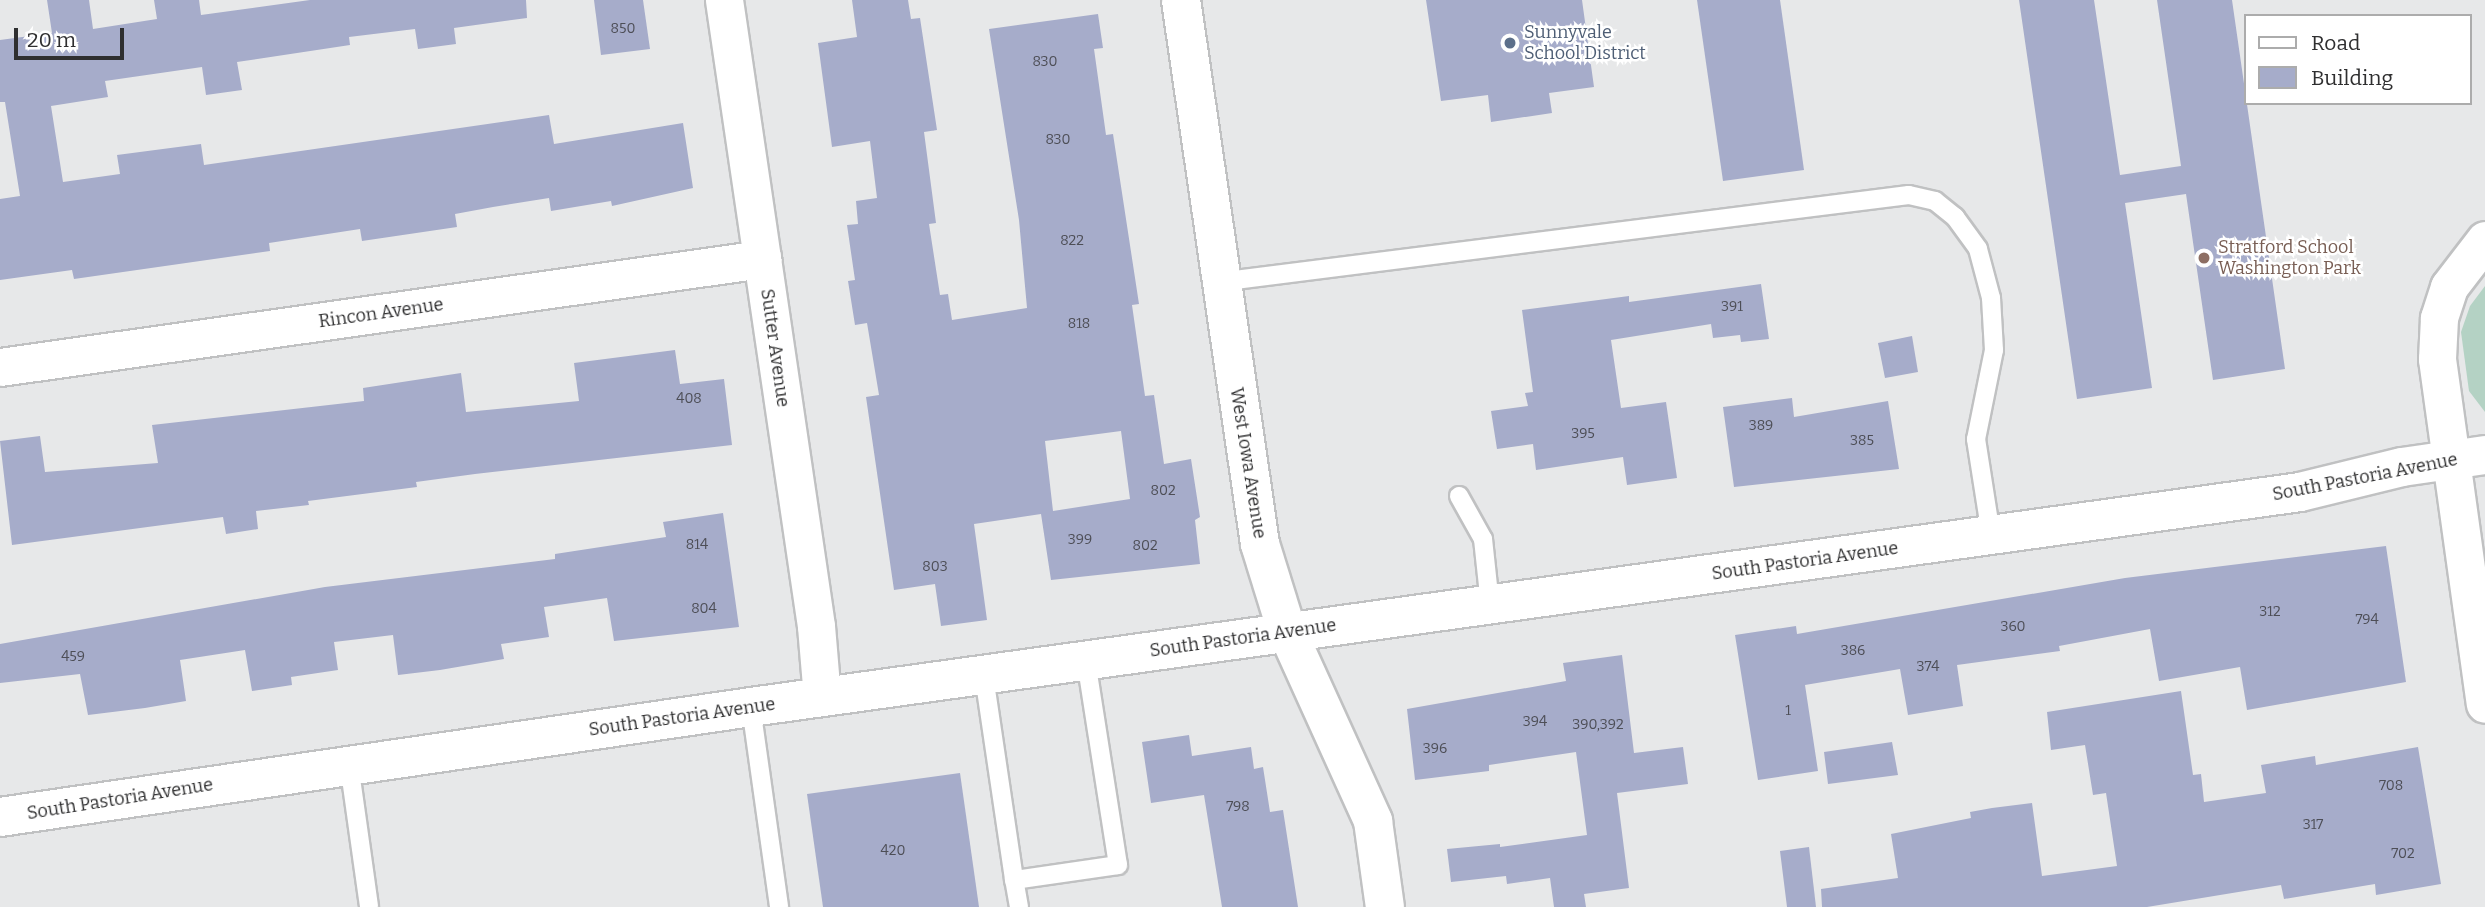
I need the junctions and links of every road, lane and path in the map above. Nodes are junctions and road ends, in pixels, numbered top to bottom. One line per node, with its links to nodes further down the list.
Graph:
1 (724, 0): 4 (street, Sutter Avenue)
2 (1181, 0): 5 (street, West Iowa Avenue)
3 (2485, 240): 7 (street)
4 (762, 259): 6 (street, Rincon Avenue); 14 (street, Sutter Avenue)
5 (1219, 282): 9 (lane); 11 (street, West Iowa Avenue)
6 (0, 368)
7 (2468, 458): 9 (street, South Pastoria Avenue); 15 (street)
8 (1459, 496): 10 (lane)
9 (1991, 535): 10 (street, South Pastoria Avenue)
10 (1490, 604): 11 (street, South Pastoria Avenue)
11 (1287, 631): 12 (street, South Pastoria Avenue); 23 (street, West Iowa Avenue)
12 (1086, 661): 13 (street, South Pastoria Avenue); 19 (lane)
13 (984, 676): 14 (street, South Pastoria Avenue); 19 (lane)
14 (822, 697): 16 (street, South Pastoria Avenue)
15 (2485, 704)
16 (751, 707): 17 (street, South Pastoria Avenue); 21 (lane)
17 (349, 764): 18 (street, South Pastoria Avenue); 20 (lane)
18 (0, 817)
19 (1014, 880): 22 (lane)
20 (369, 907)
21 (779, 907)
22 (1019, 907)
23 (1385, 907)

